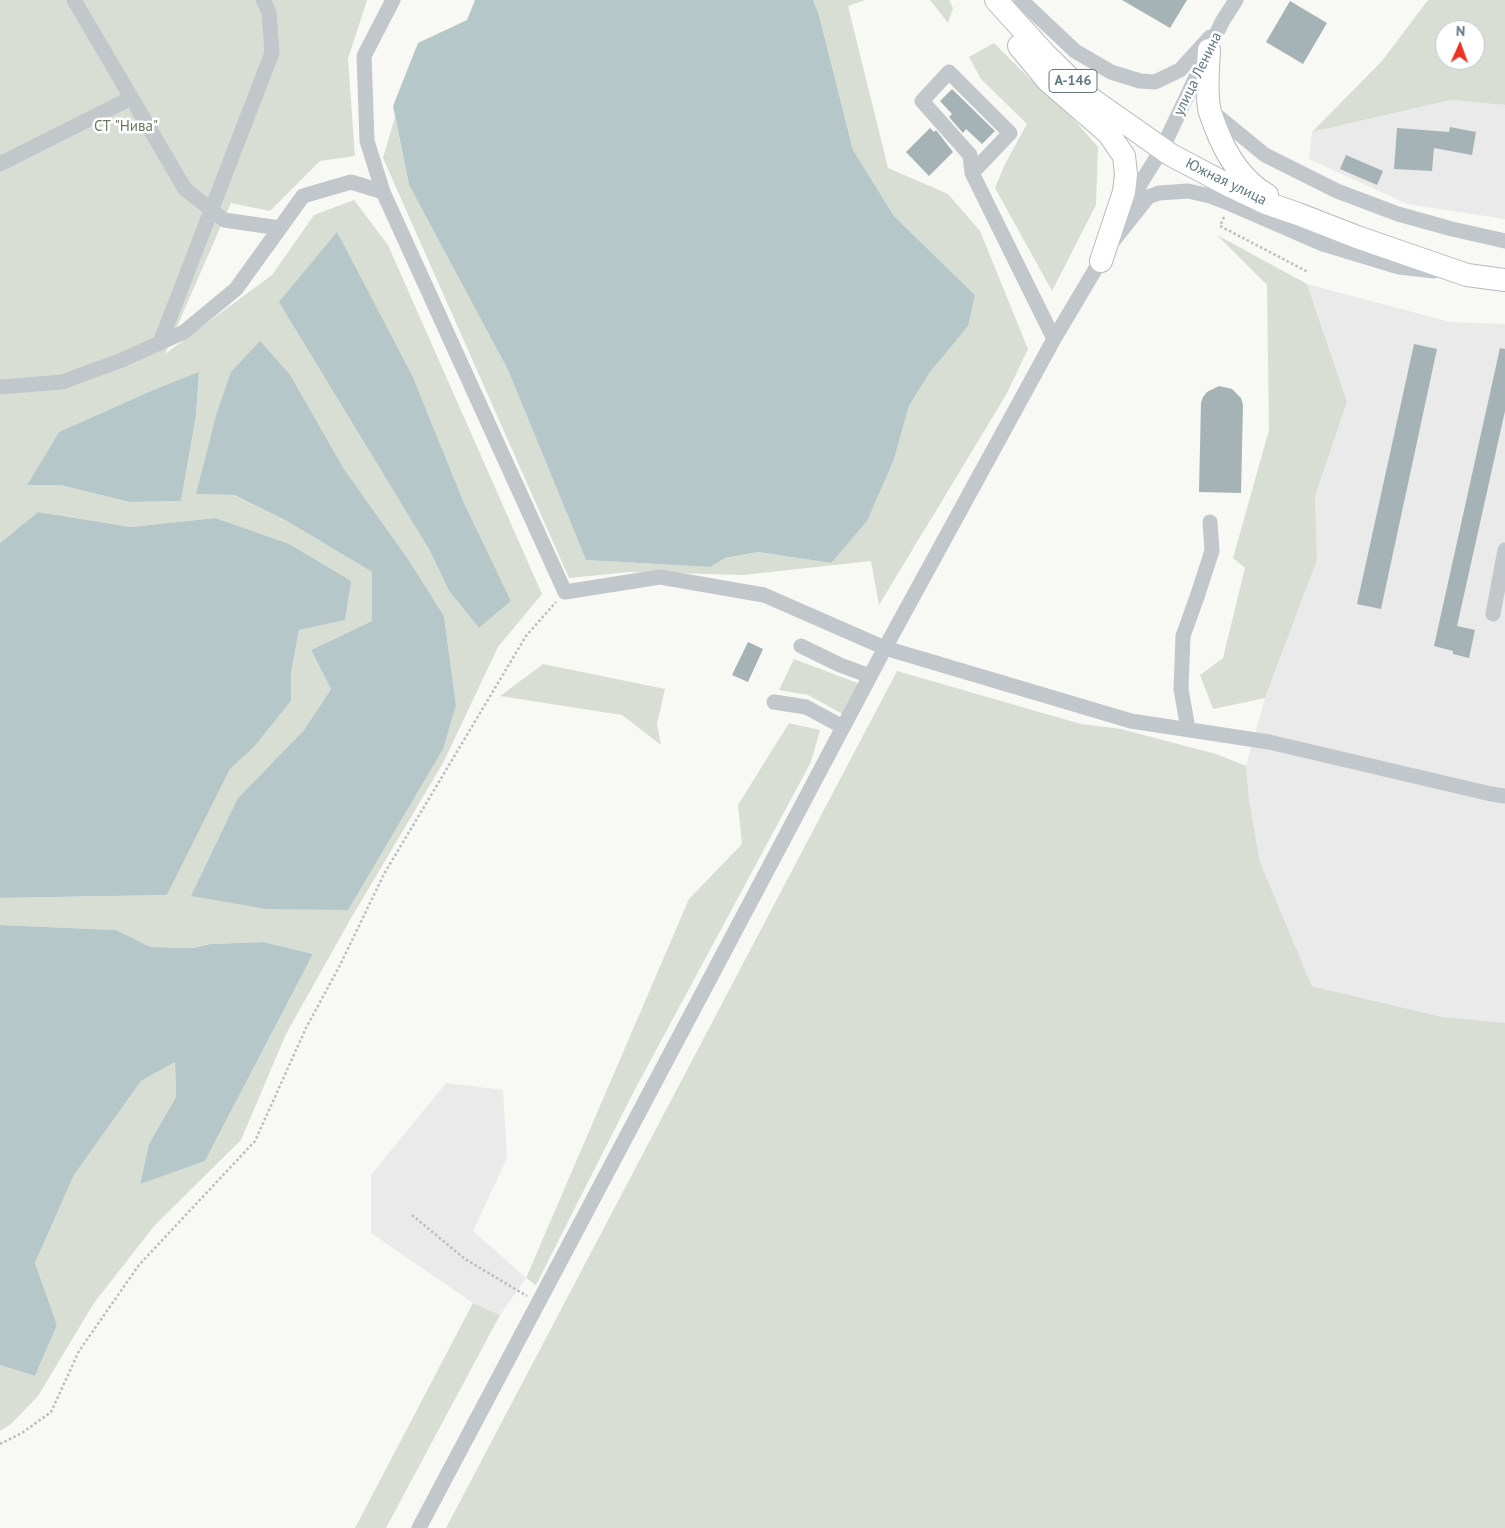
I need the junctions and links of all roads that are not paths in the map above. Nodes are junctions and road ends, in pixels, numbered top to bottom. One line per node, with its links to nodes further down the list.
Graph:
1 (74, 0): 10 (street)
2 (263, 0): 16 (street)
3 (393, 0): 15 (street)
4 (982, 0): 20 (highway)
5 (996, 0): 12 (highway, Южная улица / А-146)
6 (1021, 0): 8 (street)
7 (1236, 0): 8 (street, улица Ленина)
8 (1222, 22): 9 (street, улица Ленина)
9 (1209, 50): 11 (highway); 12 (street, улица Ленина)
10 (131, 98): 13 (street); 16 (street)
11 (1209, 109): 17 (highway); 19 (street)
12 (1162, 149): 17 (highway, Южная улица / А-146); 20 (street, улица Ленина)
13 (0, 164)
14 (972, 173): 14 (street); 23 (street)
15 (383, 192): 18 (street); 30 (street)
16 (211, 209): 18 (street); 24 (street)
17 (1298, 214): 21 (highway, Южная улица / А-146)
18 (280, 228): 24 (street)
19 (1505, 241)
20 (1106, 253): 21 (street); 23 (street)
21 (1467, 275): 22 (highway, Южная улица / А-146)
22 (1505, 280)
23 (1054, 339): 30 (street)
24 (160, 343): 25 (street)
25 (0, 387)
26 (1210, 522): 34 (street)
27 (1505, 550): 28 (street)
28 (1493, 614)
29 (801, 646): 31 (street)
30 (885, 648): 31 (street); 34 (street)
31 (870, 676): 33 (street)
32 (774, 702): 33 (street)
33 (843, 726): 36 (street)
34 (1188, 730): 35 (street)
35 (1505, 796)
36 (419, 1528)

